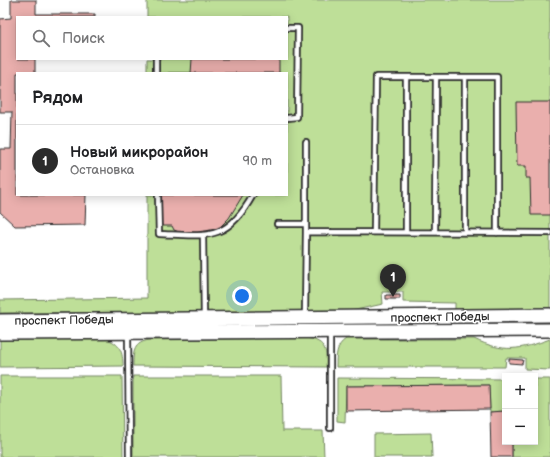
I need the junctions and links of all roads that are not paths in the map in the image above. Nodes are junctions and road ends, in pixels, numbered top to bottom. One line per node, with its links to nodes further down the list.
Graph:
1 (288, 28): 7 (lane)
2 (156, 60): 3 (lane)
3 (156, 72)
4 (406, 77): 5 (lane); 14 (lane); 15 (lane)
5 (436, 77): 6 (lane); 16 (lane)
6 (465, 77): 17 (lane); 18 (lane)
7 (288, 118)
8 (306, 142): 12 (lane)
9 (158, 196): 20 (lane)
10 (252, 196): 20 (lane)
11 (277, 224): 12 (lane)
12 (306, 224): 13 (lane)
13 (306, 232): 14 (lane); 22 (lane)
14 (374, 232): 15 (lane)
15 (406, 232): 16 (lane)
16 (435, 232): 17 (lane)
17 (465, 232): 18 (lane)
18 (498, 232): 19 (lane)
19 (550, 233)
20 (203, 236): 25 (lane)
21 (550, 315): 23 (main road, проспект Победы)
22 (305, 318): 23 (main road, проспект Победы); 25 (main road, проспект Победы)
23 (330, 318): 28 (main road)
24 (128, 319): 25 (main road, проспект Победы); 26 (main road, проспект Победы); 30 (main road, проспект Победы)
25 (204, 319)
26 (0, 321)
27 (550, 330): 28 (main road, проспект Победы)
28 (330, 332): 30 (main road, проспект Победы); 31 (lane)
29 (0, 333): 30 (main road, проспект Победы)
30 (128, 333): 32 (lane)
31 (330, 428)
32 (128, 457)

